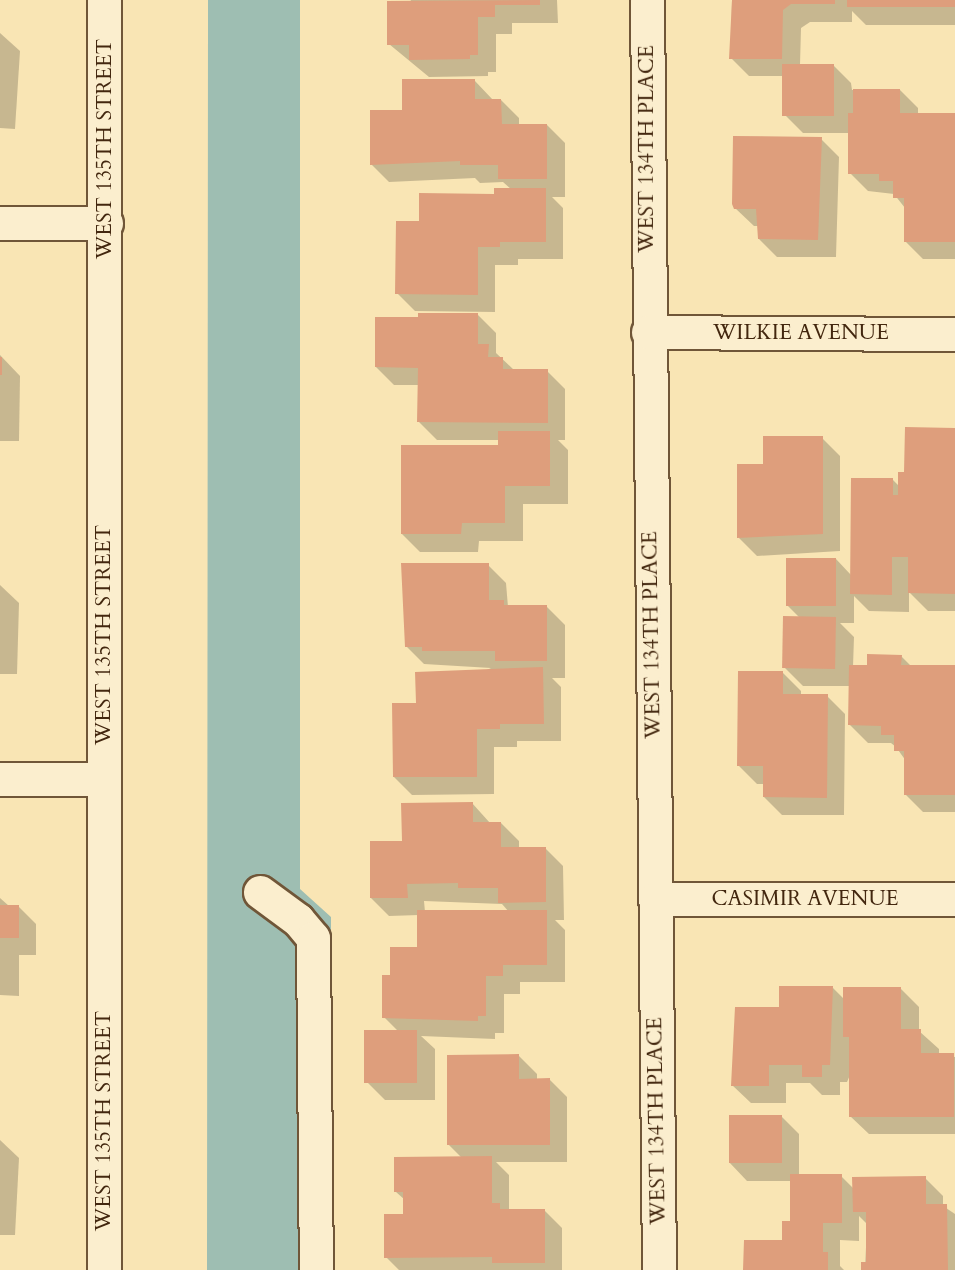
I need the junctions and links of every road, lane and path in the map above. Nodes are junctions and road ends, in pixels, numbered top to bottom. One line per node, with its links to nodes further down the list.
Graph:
1 (104, 0): 4 (street, WEST 135TH STREET)
2 (647, 0): 5 (street, WEST 134TH PLACE)
3 (0, 223): 4 (street)
4 (106, 223): 8 (street, WEST 135TH STREET)
5 (648, 332): 6 (street, WILKIE AVENUE); 10 (street, WEST 134TH PLACE)
6 (955, 334)
7 (0, 779): 8 (street)
8 (104, 779): 12 (street, WEST 135TH STREET)
9 (260, 892): 13 (street)
10 (655, 899): 11 (street, CASIMIR AVENUE); 14 (street, WEST 134TH PLACE)
11 (955, 899)
12 (104, 1270)
13 (316, 1270)
14 (659, 1270)

